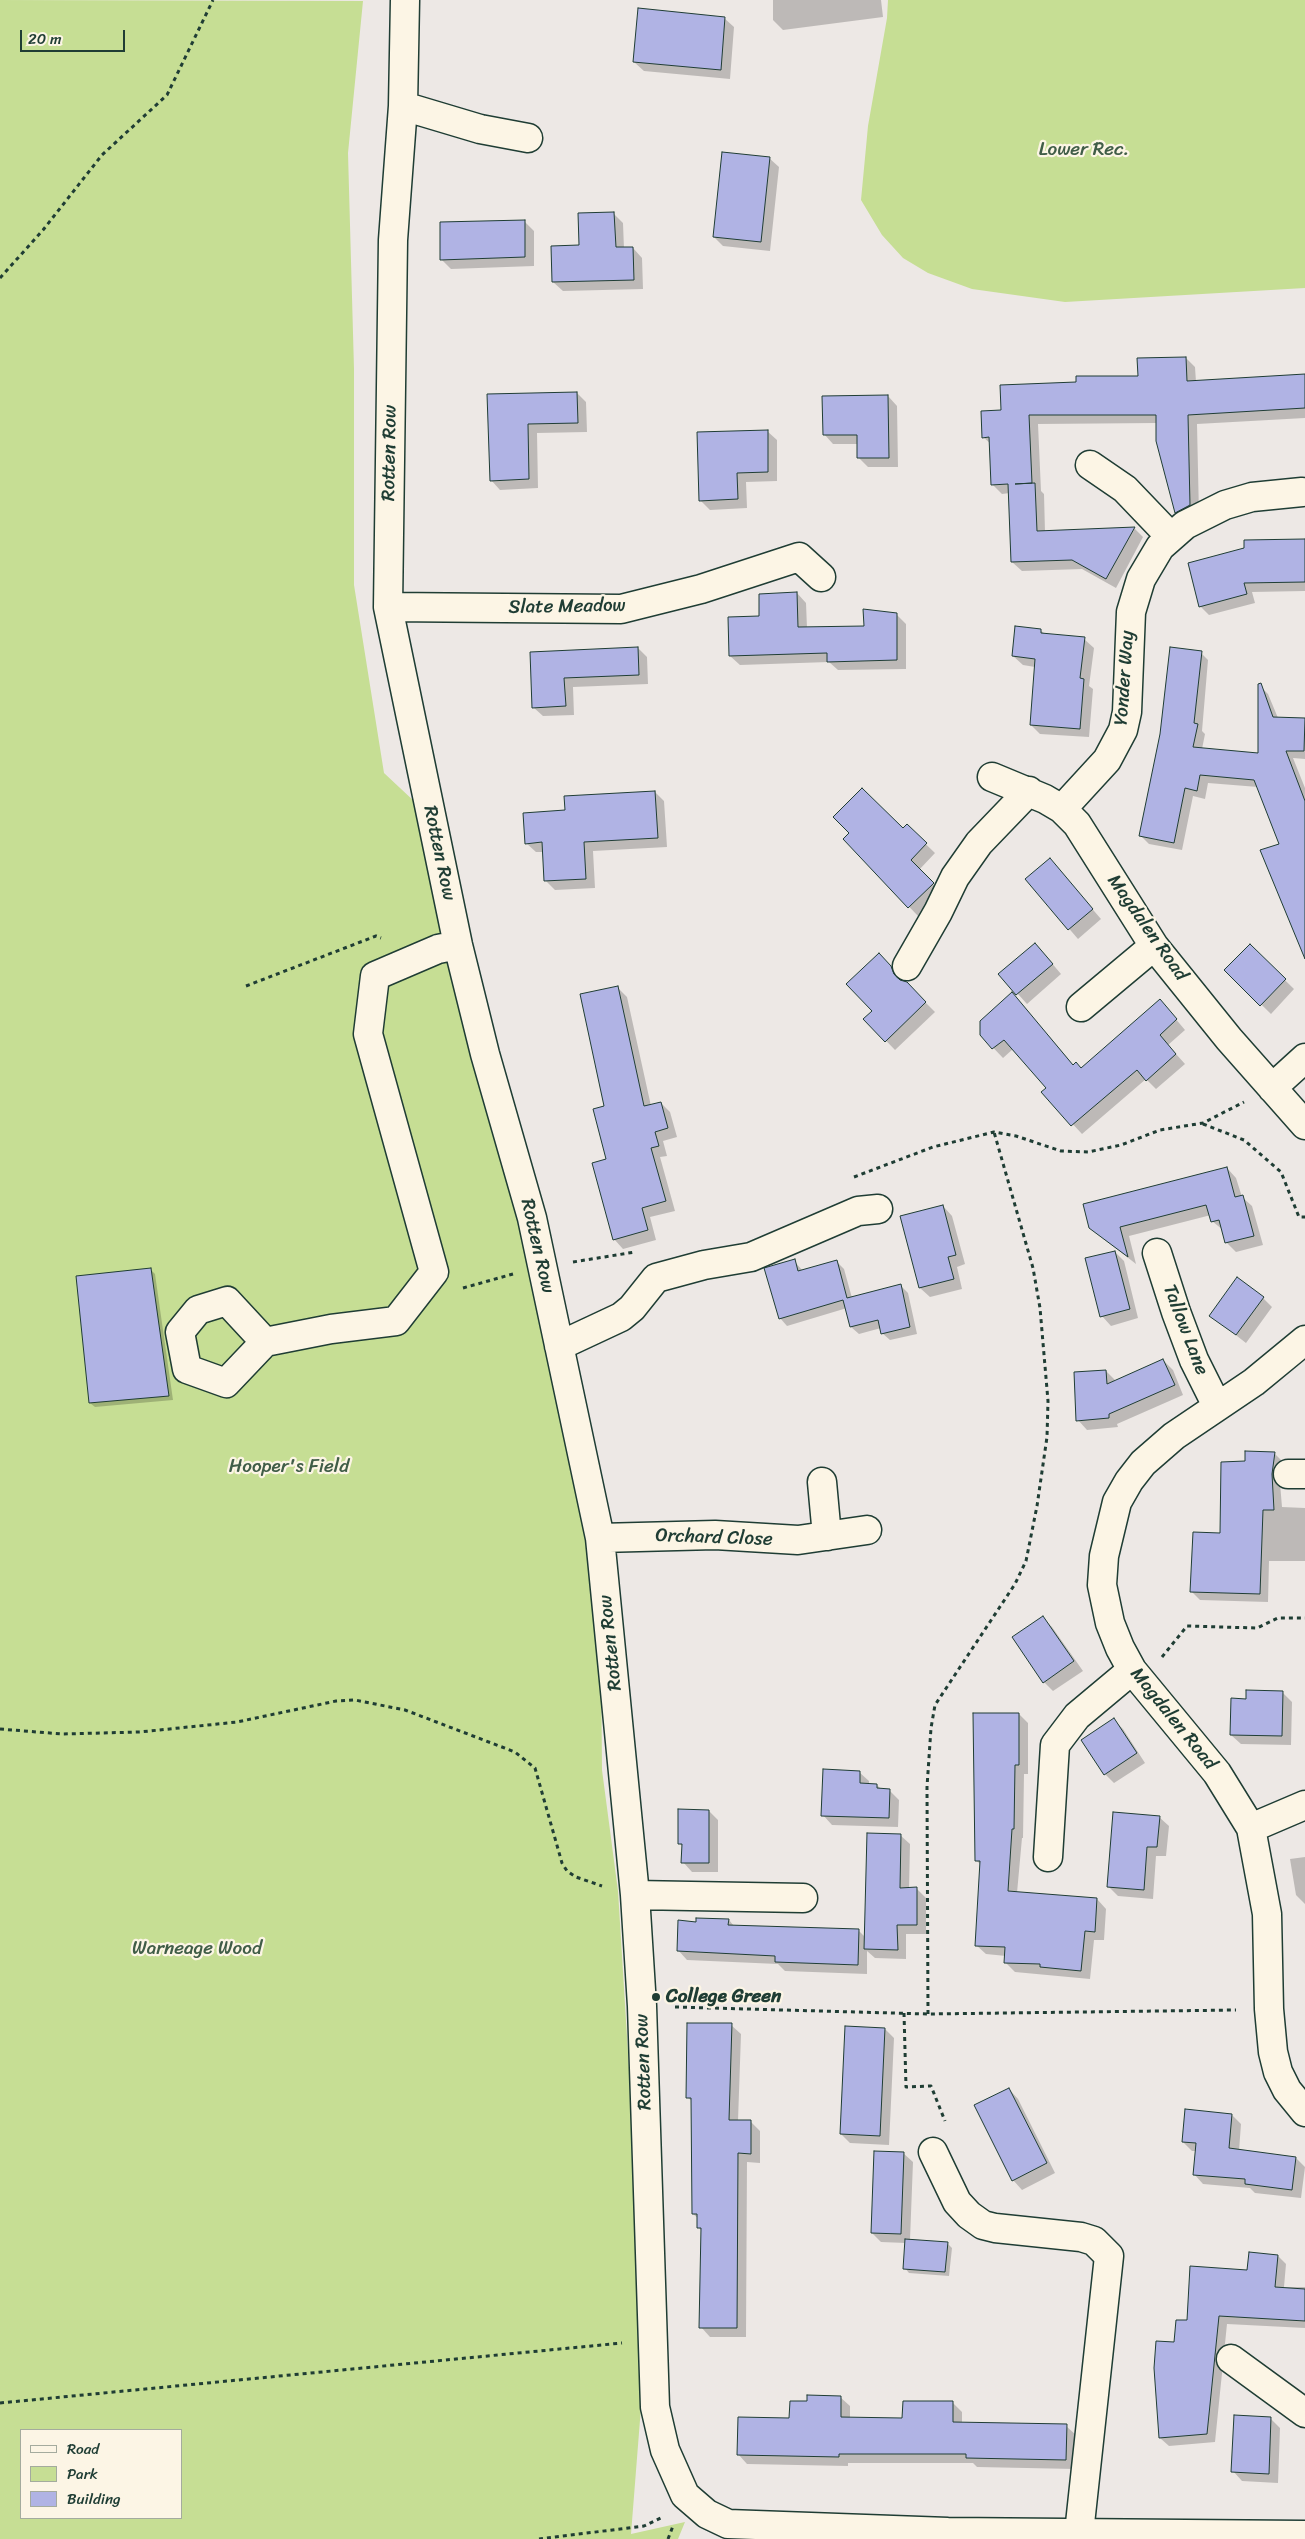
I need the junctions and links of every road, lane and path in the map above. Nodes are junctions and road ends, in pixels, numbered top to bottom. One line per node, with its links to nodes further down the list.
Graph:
1 (213, 0): 5 (path)
2 (405, 0): 3 (street, Rotten Row)
3 (403, 106): 4 (street); 10 (street, Rotten Row)
4 (528, 138)
5 (0, 278)
6 (1090, 465): 8 (street)
7 (1302, 492): 8 (street, Yonder Way)
8 (1170, 536): 13 (street, Yonder Way)
9 (821, 577): 10 (street, Slate Meadow)
10 (388, 607): 15 (street, Rotten Row)
11 (992, 777): 12 (street, Magdalen Road)
12 (1029, 791): 13 (street, Magdalen Road); 17 (street)
13 (1062, 809): 16 (street, Magdalen Road)
14 (385, 940): 18 (path)
15 (458, 945): 29 (street); 30 (street, Rotten Row)
16 (1154, 946): 19 (street); 21 (street, Magdalen Road)
17 (906, 966)
18 (246, 986)
19 (1081, 1007)
20 (1305, 1058): 21 (street)
21 (1272, 1088): 23 (street, Magdalen Road)
22 (1202, 1123): 26 (path)
23 (1305, 1125)
24 (994, 1132): 47 (path)
25 (878, 1209): 30 (street)
26 (1305, 1217)
27 (1157, 1253): 31 (street, Tallow Lane)
28 (1305, 1340): 31 (street, Magdalen Road)
29 (265, 1342)
30 (559, 1346): 35 (street, Rotten Row)
31 (1217, 1406): 37 (street, Magdalen Road)
32 (822, 1482): 34 (street)
33 (867, 1530): 34 (street, Orchard Close)
34 (827, 1536): 35 (street, Orchard Close)
35 (600, 1538): 42 (street, Rotten Row)
36 (1305, 1618): 37 (path)
37 (1137, 1677): 40 (street, Magdalen Road); 41 (street)
38 (0, 1729): 42 (path)
39 (1305, 1804): 40 (street)
40 (1250, 1828): 45 (street, Magdalen Road)
41 (1048, 1857)
42 (635, 1895): 43 (street); 44 (street, Rotten Row)
43 (804, 1898)
44 (642, 2006): 46 (path); 50 (street, Rotten Row)
45 (1269, 2009): 47 (path); 48 (street, Magdalen Road)
46 (904, 2013): 47 (path); 49 (path)
47 (928, 2014)
48 (1305, 2112)
49 (933, 2152): 55 (street)
50 (654, 2340): 52 (path); 54 (street, Rotten Row)
51 (1231, 2359): 53 (street)
52 (0, 2403)
53 (1305, 2414)
54 (685, 2495): 56 (street); 58 (path)
55 (1079, 2533): 56 (street); 57 (street)
56 (948, 2535)
57 (1305, 2536)
58 (539, 2539)

